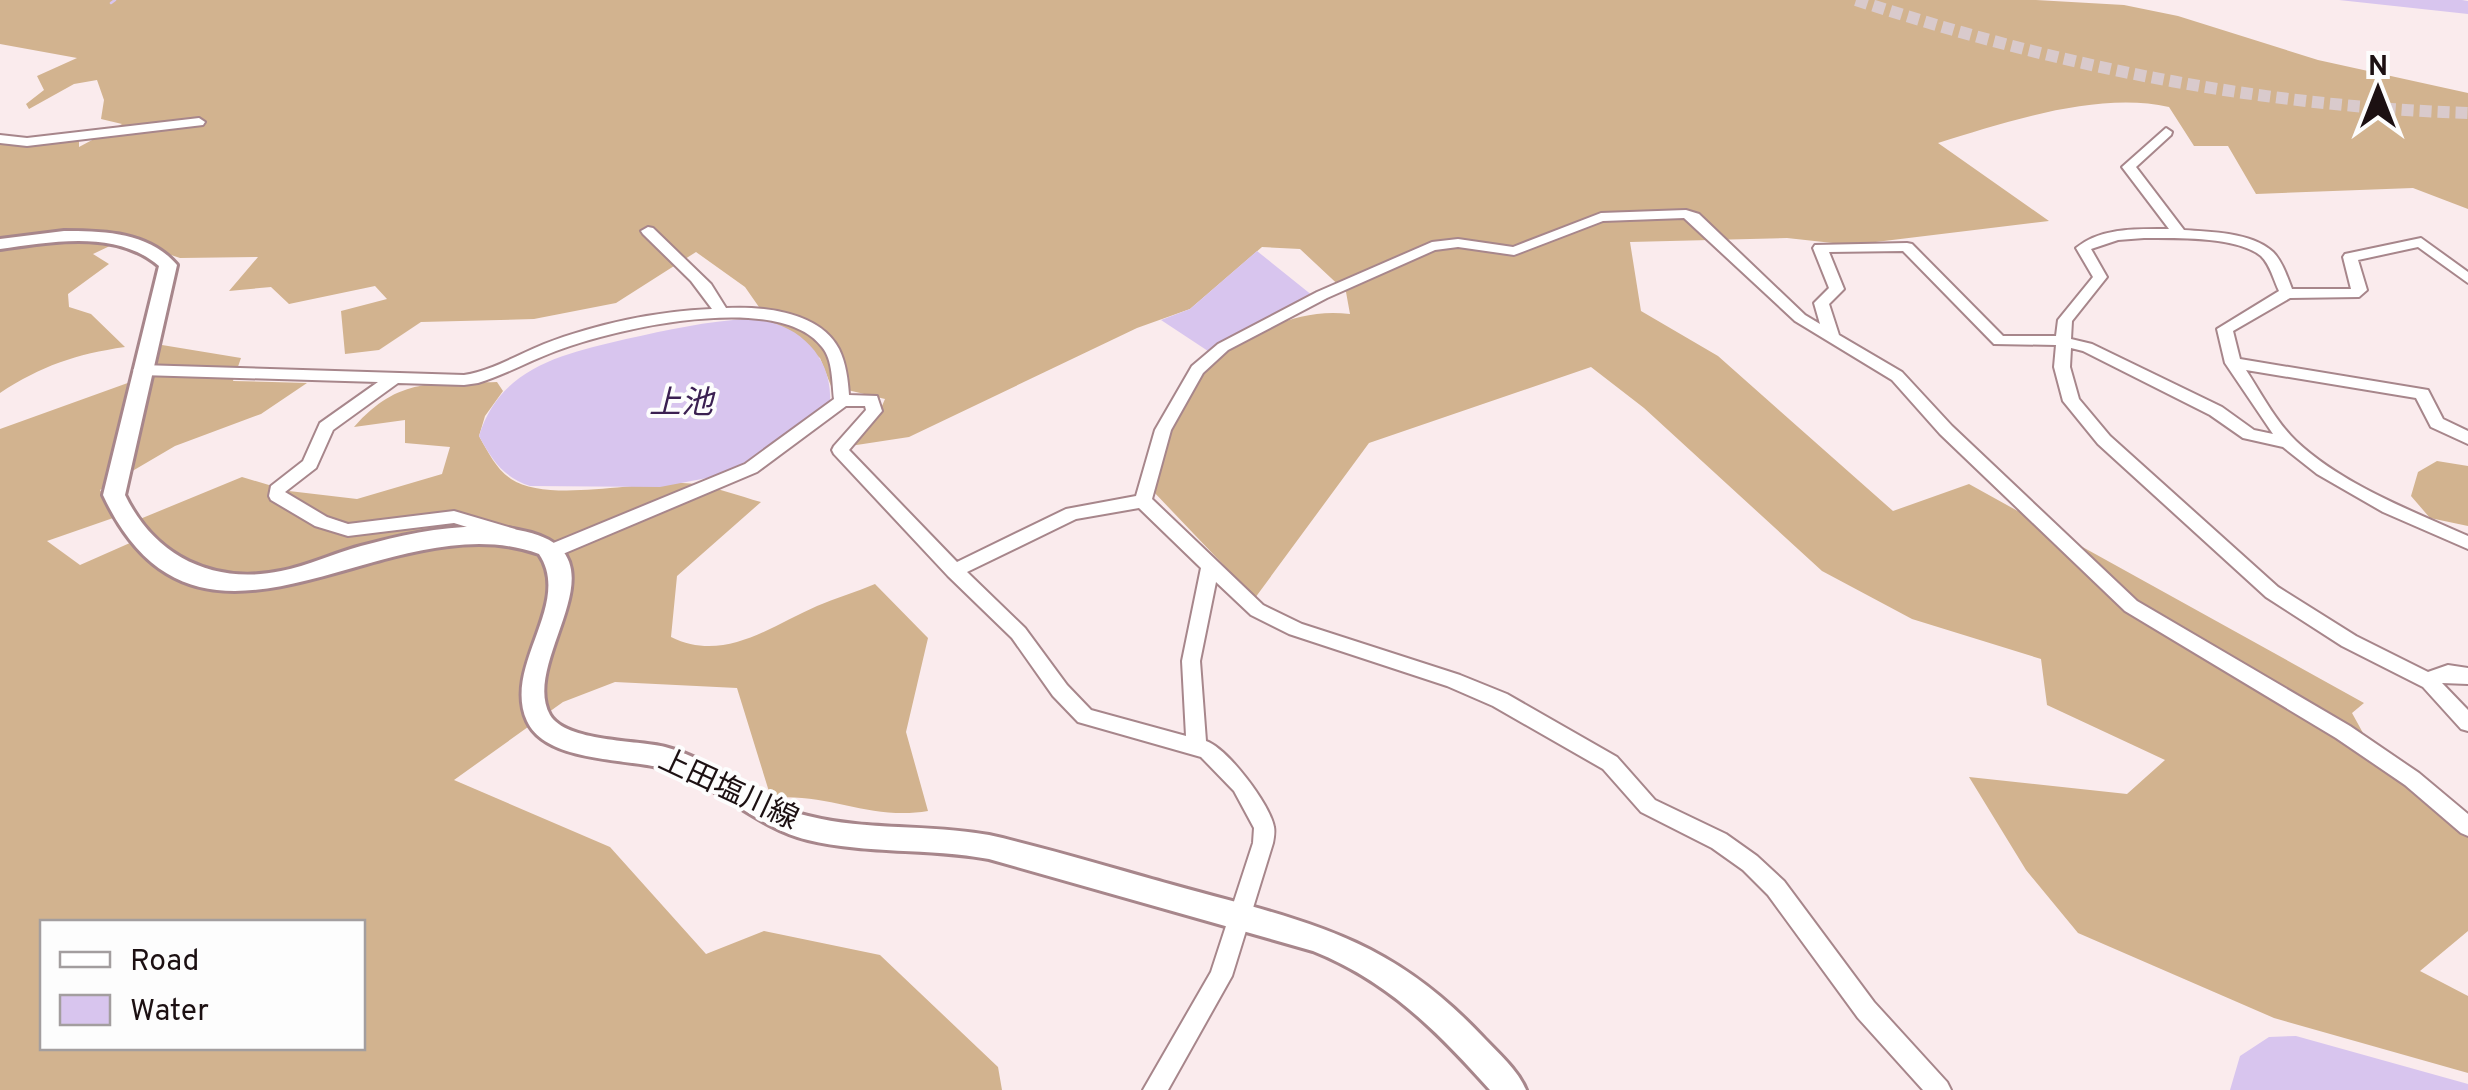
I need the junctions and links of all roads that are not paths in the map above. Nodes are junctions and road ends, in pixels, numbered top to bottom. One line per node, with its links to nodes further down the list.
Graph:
1 (200, 122): 3 (street)
2 (2166, 132): 5 (street)
3 (0, 139)
4 (648, 232): 9 (street)
5 (2180, 233): 8 (street); 11 (street)
6 (0, 244): 13 (main road)
7 (2468, 279): 8 (street)
8 (2287, 294): 12 (street)
9 (720, 310): 14 (street); 15 (street)
10 (1833, 340): 11 (street); 18 (street); 28 (street)
11 (2062, 341): 17 (street); 25 (street)
12 (2233, 364): 16 (street); 17 (street)
13 (141, 370): 14 (street); 19 (main road)
14 (392, 380): 19 (street)
15 (842, 401): 21 (street); 23 (street)
16 (2468, 438)
17 (2288, 443): 20 (street)
18 (1144, 501): 22 (street); 23 (street)
19 (518, 538): 21 (main road)
20 (2468, 543)
21 (552, 551): 29 (main road, 上田塩川線)
22 (1210, 568): 27 (street); 32 (street)
23 (954, 571): 27 (street)
24 (2468, 676): 25 (street)
25 (2427, 680): 26 (street)
26 (2468, 723)
27 (1196, 746): 29 (street)
28 (2468, 827)
29 (1240, 916): 30 (street); 31 (main road, 上田塩川線)
30 (1155, 1090)
31 (1511, 1090)
32 (1939, 1090)

